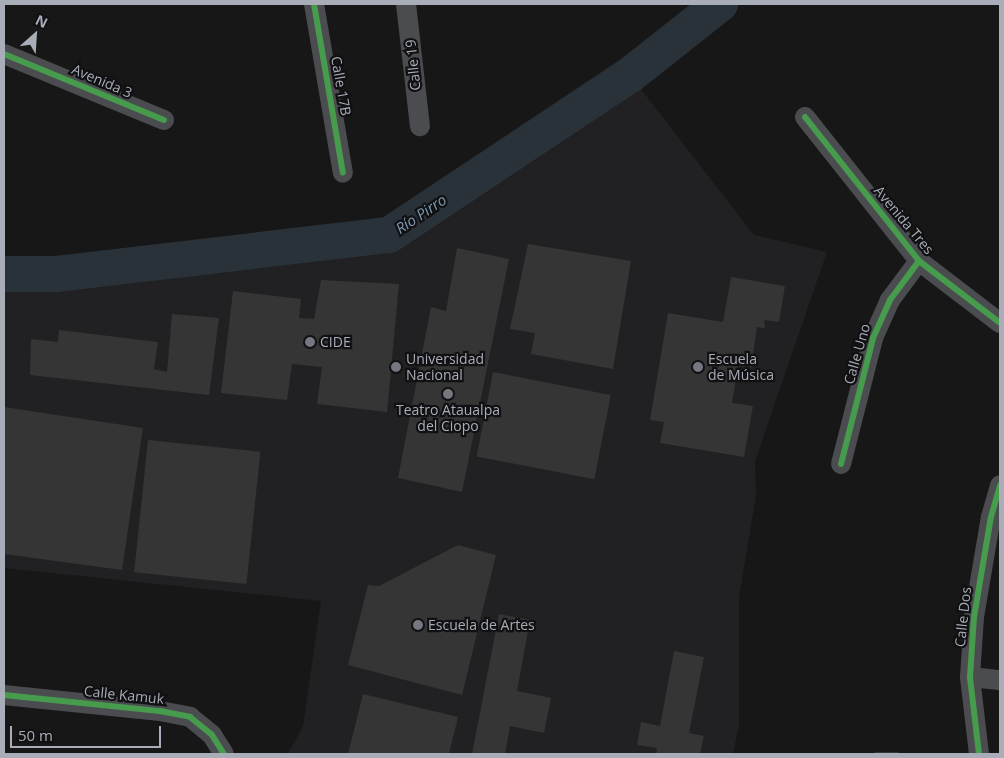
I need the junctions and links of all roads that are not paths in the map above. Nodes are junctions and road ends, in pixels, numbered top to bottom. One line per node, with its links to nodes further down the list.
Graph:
1 (314, 4): 7 (street, Calle 17B)
2 (406, 4): 6 (street, Calle 19)
3 (4, 54): 5 (street, Avenida 3)
4 (805, 117): 8 (street, Avenida Tres)
5 (164, 120)
6 (420, 126)
7 (343, 173)
8 (919, 261): 9 (street, Avenida Tres); 10 (street, Calle Uno)
9 (1000, 323)
10 (841, 464)
11 (1000, 485): 12 (street, Calle Dos)
12 (995, 517): 13 (street, Calle Dos)
13 (970, 677): 14 (street); 17 (street, Calle Dos)
14 (1000, 680)
15 (4, 695): 16 (street, Calle Kamuk)
16 (224, 754)
17 (978, 754)

